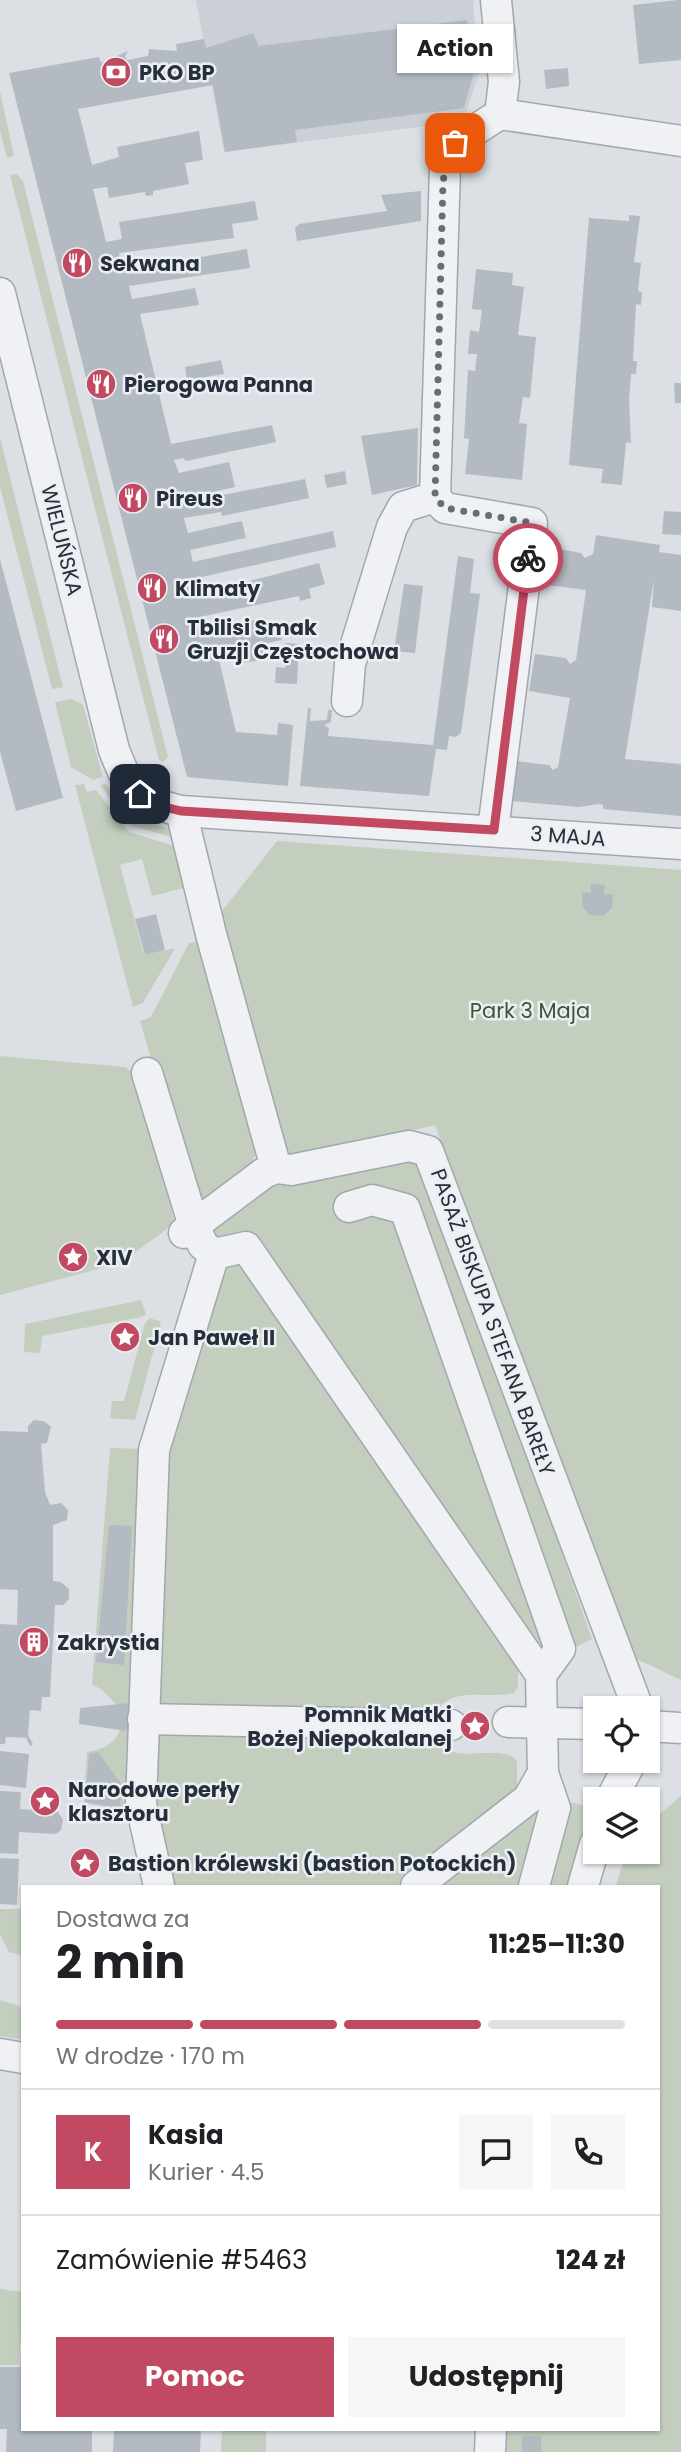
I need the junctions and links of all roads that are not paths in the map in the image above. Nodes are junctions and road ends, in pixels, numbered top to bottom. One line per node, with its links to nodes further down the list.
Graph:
1 (496, 0): 2 (street)
2 (500, 114): 3 (street); 5 (street)
3 (681, 141)
4 (0, 293): 7 (street, WIELUŃSKA)
5 (435, 497): 6 (street); 9 (street)
6 (347, 701)
7 (128, 785): 8 (street, 3 MAJA)
8 (181, 811): 9 (street, 3 MAJA); 12 (street)
9 (494, 830): 10 (street, 3 MAJA)
10 (681, 844)
11 (147, 1073): 14 (street)
12 (276, 1168): 14 (street); 17 (street, PASAŻ BISKUPA STEFANA BAREŁY)
13 (349, 1206): 16 (street)
14 (189, 1230): 15 (street)
15 (214, 1254): 16 (street); 18 (street)
16 (541, 1675): 20 (street)
17 (633, 1696)
18 (143, 1719): 22 (street); 27 (street)
19 (508, 1722): 20 (street)
20 (541, 1723): 21 (street); 25 (street)
21 (583, 1724)
22 (451, 1725)
23 (660, 1727): 24 (street)
24 (681, 1728)
25 (542, 1773): 28 (street); 29 (street)
26 (589, 1864): 30 (street)
27 (159, 1885)
28 (417, 1885)
29 (534, 1885)
30 (583, 1885)
31 (0, 2054): 32 (street)
32 (21, 2058)
33 (491, 2431): 34 (street)
34 (490, 2452)

